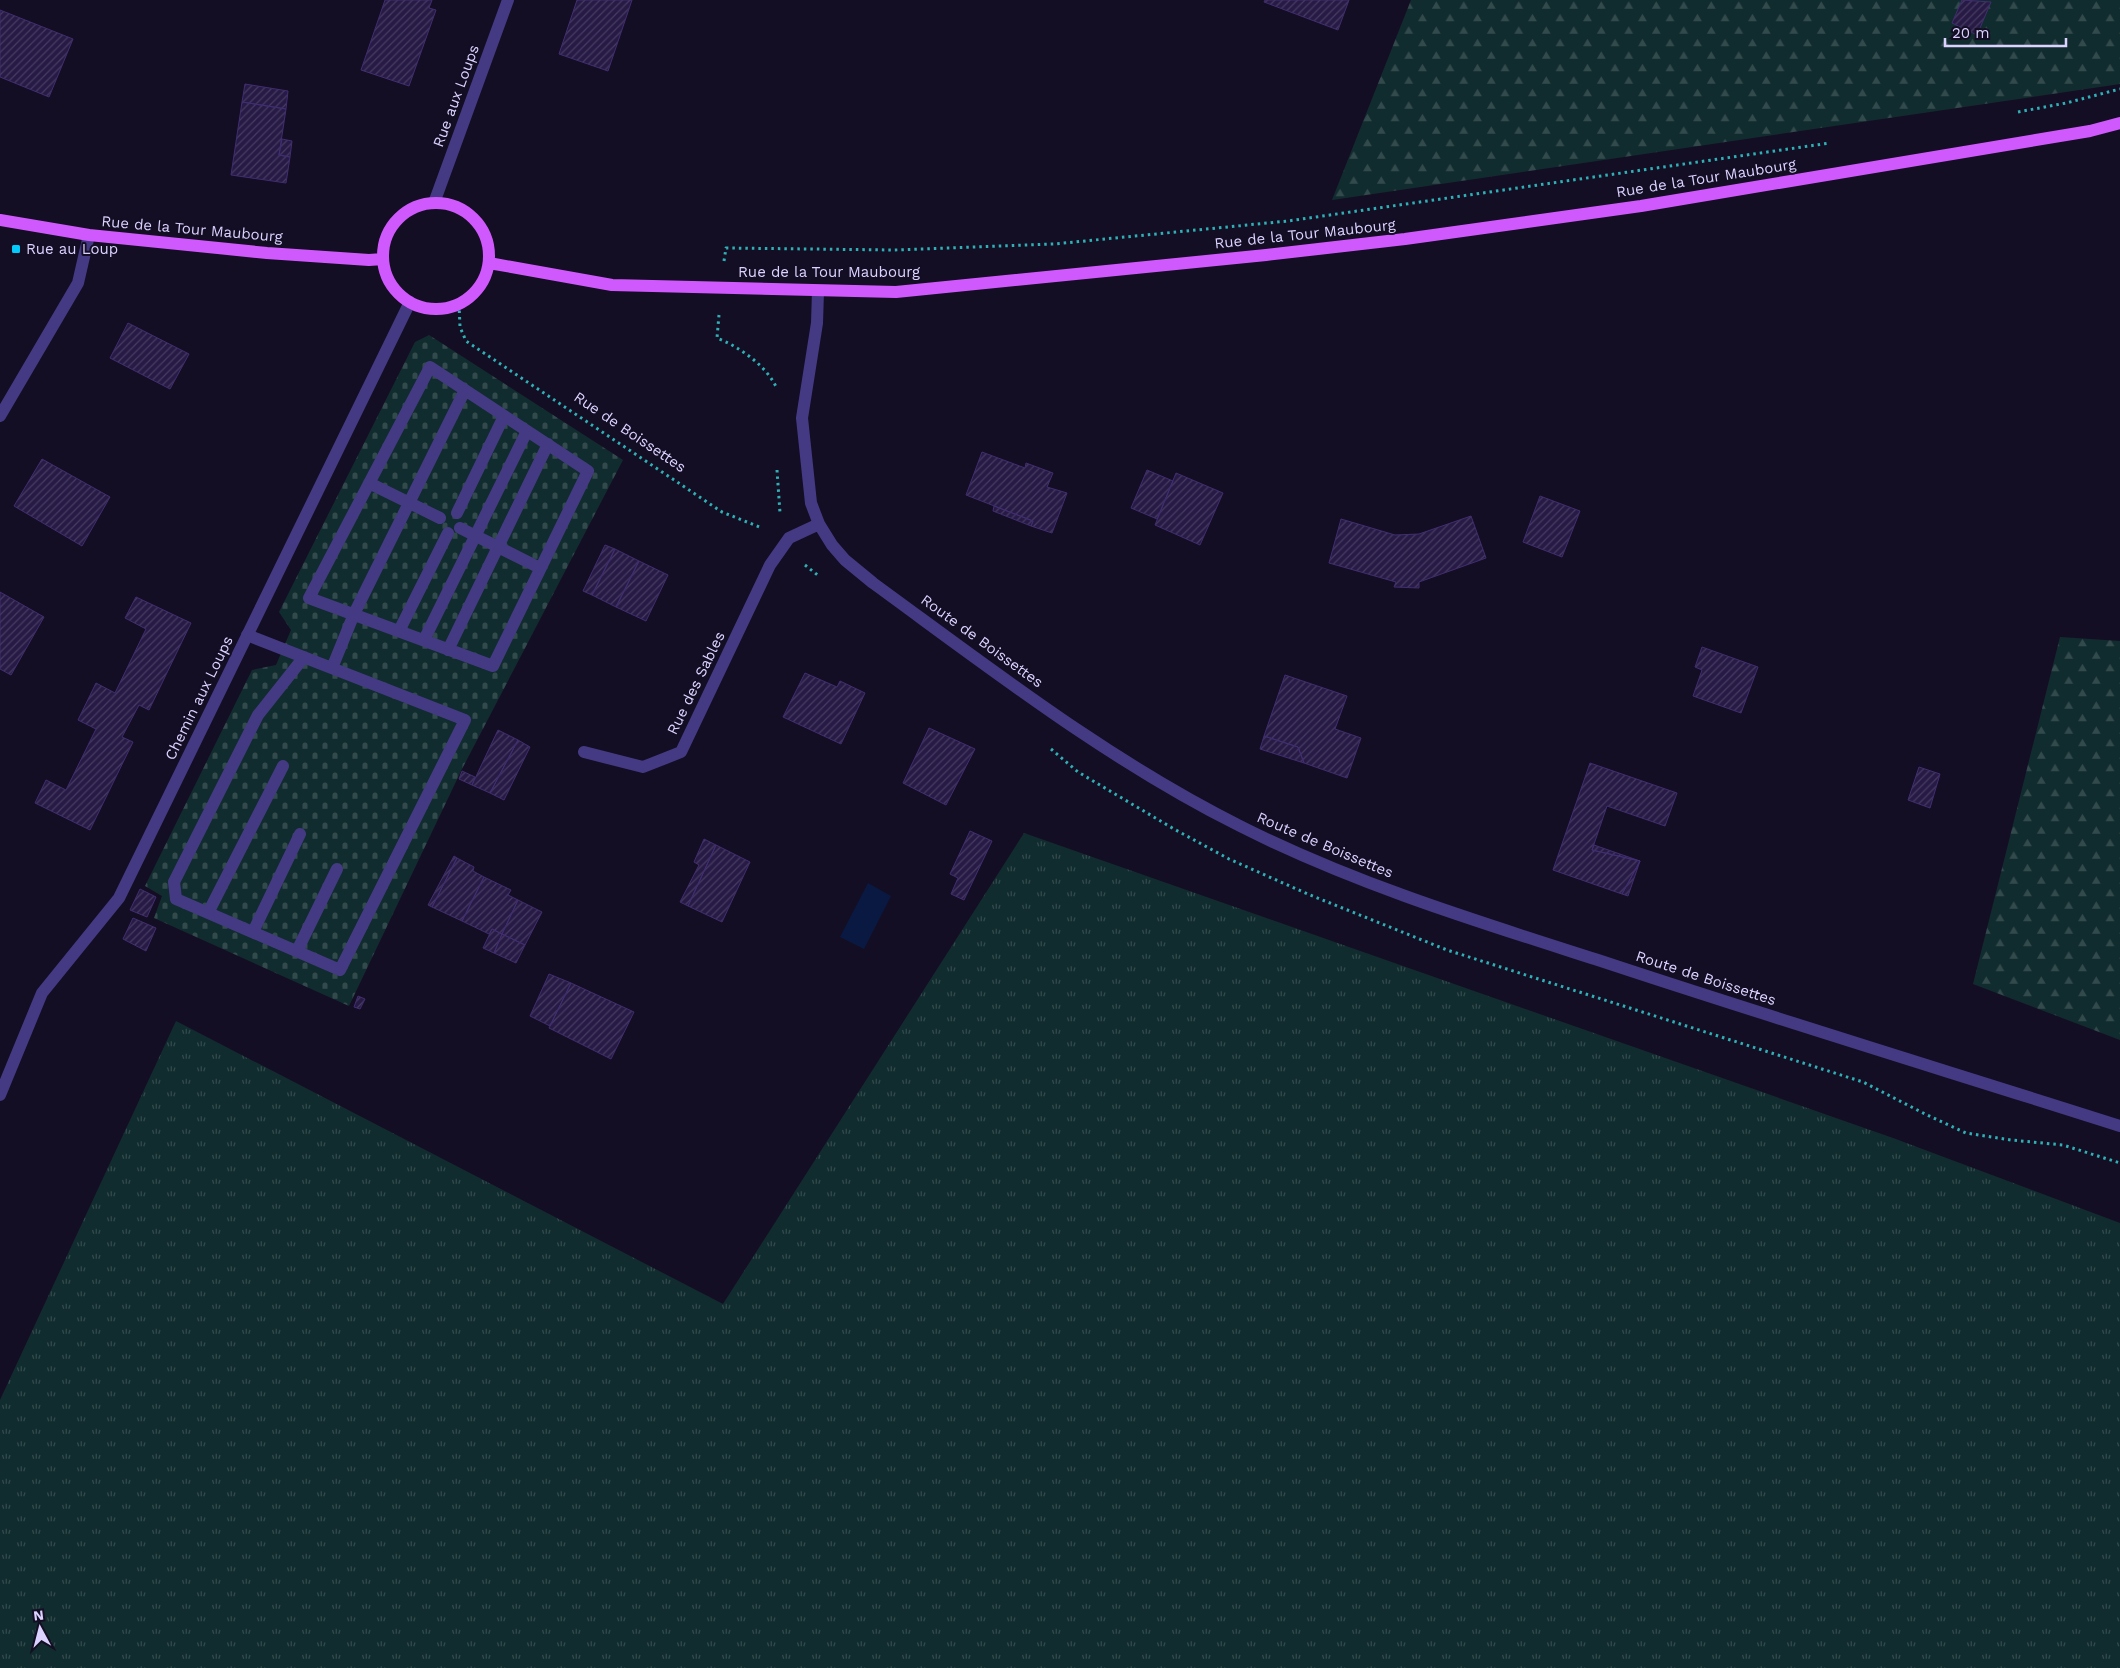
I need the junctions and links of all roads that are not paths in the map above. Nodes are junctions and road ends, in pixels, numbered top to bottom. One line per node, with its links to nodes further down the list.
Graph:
1 (508, 0): 3 (street, Rue aux Loups)
2 (2120, 123): 8 (main road, Rue de la Tour Maubourg)
3 (434, 203): 6 (main road); 7 (main road)
4 (0, 220): 5 (main road, Rue de la Tour Maubourg)
5 (89, 235): 6 (main road, Rue de la Tour Maubourg); 11 (street)
6 (382, 258): 9 (main road)
7 (489, 262): 8 (main road, Rue de la Tour Maubourg); 9 (main road)
8 (818, 291): 19 (street, Route de Boissettes)
9 (410, 302): 27 (street, Chemin aux Loups)
10 (465, 390): 12 (street); 15 (street); 16 (street)
11 (0, 416)
12 (504, 416): 13 (street); 17 (street)
13 (527, 430): 14 (street); 22 (street)
14 (548, 444): 23 (street); 24 (street)
15 (369, 483): 16 (street); 25 (street)
16 (409, 503): 18 (street); 25 (street)
17 (457, 513): 18 (street); 20 (street)
18 (440, 518): 21 (street)
19 (819, 524): 32 (street, Rue des Sables); 40 (street, Route de Boissettes)
20 (460, 528): 21 (street); 22 (street)
21 (448, 533): 26 (street)
22 (476, 536): 23 (street); 28 (street)
23 (498, 547): 24 (street); 29 (street)
24 (540, 568): 29 (street)
25 (354, 614): 26 (street); 31 (street)
26 (399, 631): 28 (street)
27 (248, 635): 30 (street); 39 (street, Chemin aux Loups)
28 (424, 640): 29 (street)
29 (448, 650)
30 (304, 657): 31 (street); 36 (street)
31 (332, 668): 38 (street)
32 (584, 752)
33 (284, 766): 36 (street)
34 (300, 834): 37 (street)
35 (337, 869): 38 (street)
36 (208, 912): 37 (street)
37 (253, 932): 38 (street)
38 (297, 951)
39 (0, 1095)
40 (2120, 1126)

